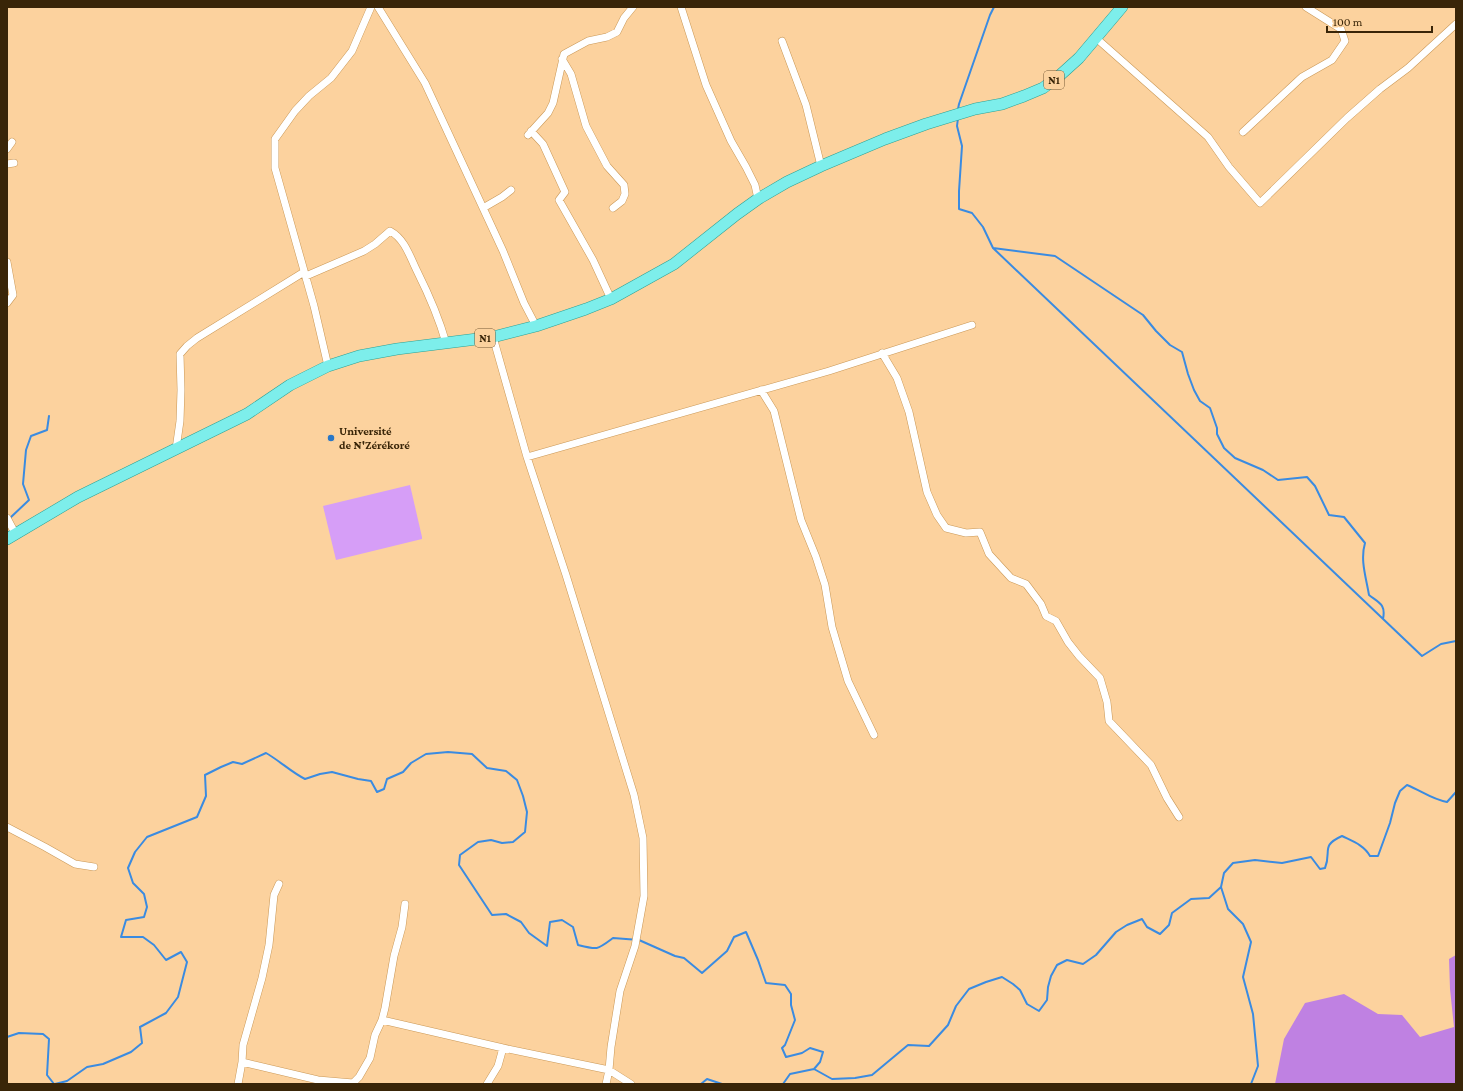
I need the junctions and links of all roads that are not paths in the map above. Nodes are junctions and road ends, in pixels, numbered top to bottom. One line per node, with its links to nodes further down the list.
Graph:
1 (371, 7): 20 (street)
2 (378, 7): 17 (street)
3 (633, 7): 10 (street)
4 (681, 7): 16 (street)
5 (1122, 7): 8 (main road, N1)
6 (1306, 7): 11 (street)
7 (1456, 24): 8 (street)
8 (1096, 38): 14 (main road, N1)
9 (782, 41): 14 (street)
10 (562, 59): 18 (street); 21 (street)
11 (1243, 132)
12 (12, 142): 13 (street)
13 (7, 149)
14 (821, 166): 16 (main road, N1)
15 (511, 190): 17 (street)
16 (758, 199): 21 (main road, N1)
17 (483, 208): 24 (street)
18 (612, 208)
19 (7, 262): 22 (street)
20 (305, 274): 26 (street); 28 (street); 30 (street)
21 (611, 299): 24 (main road, N1)
22 (7, 304)
23 (972, 325): 27 (street)
24 (536, 326): 25 (main road, N1)
25 (493, 337): 26 (main road, N1); 31 (street)
26 (446, 343): 28 (main road, N1)
27 (882, 353): 29 (street); 35 (street)
28 (328, 366): 30 (main road, N1)
29 (761, 390): 31 (street); 34 (street)
30 (176, 449): 33 (main road, N1)
31 (527, 457): 43 (street)
32 (7, 518): 33 (street)
33 (11, 536)
34 (874, 735)
35 (1179, 817)
36 (7, 827): 37 (street)
37 (94, 867)
38 (279, 884): 42 (street)
39 (405, 904): 40 (street)
40 (382, 1020): 41 (street); 42 (street)
41 (503, 1048): 43 (street); 45 (street)
42 (242, 1062): 44 (street)
43 (609, 1070): 46 (street); 47 (street)
44 (238, 1084)
45 (487, 1084)
46 (606, 1084)
47 (631, 1084)

